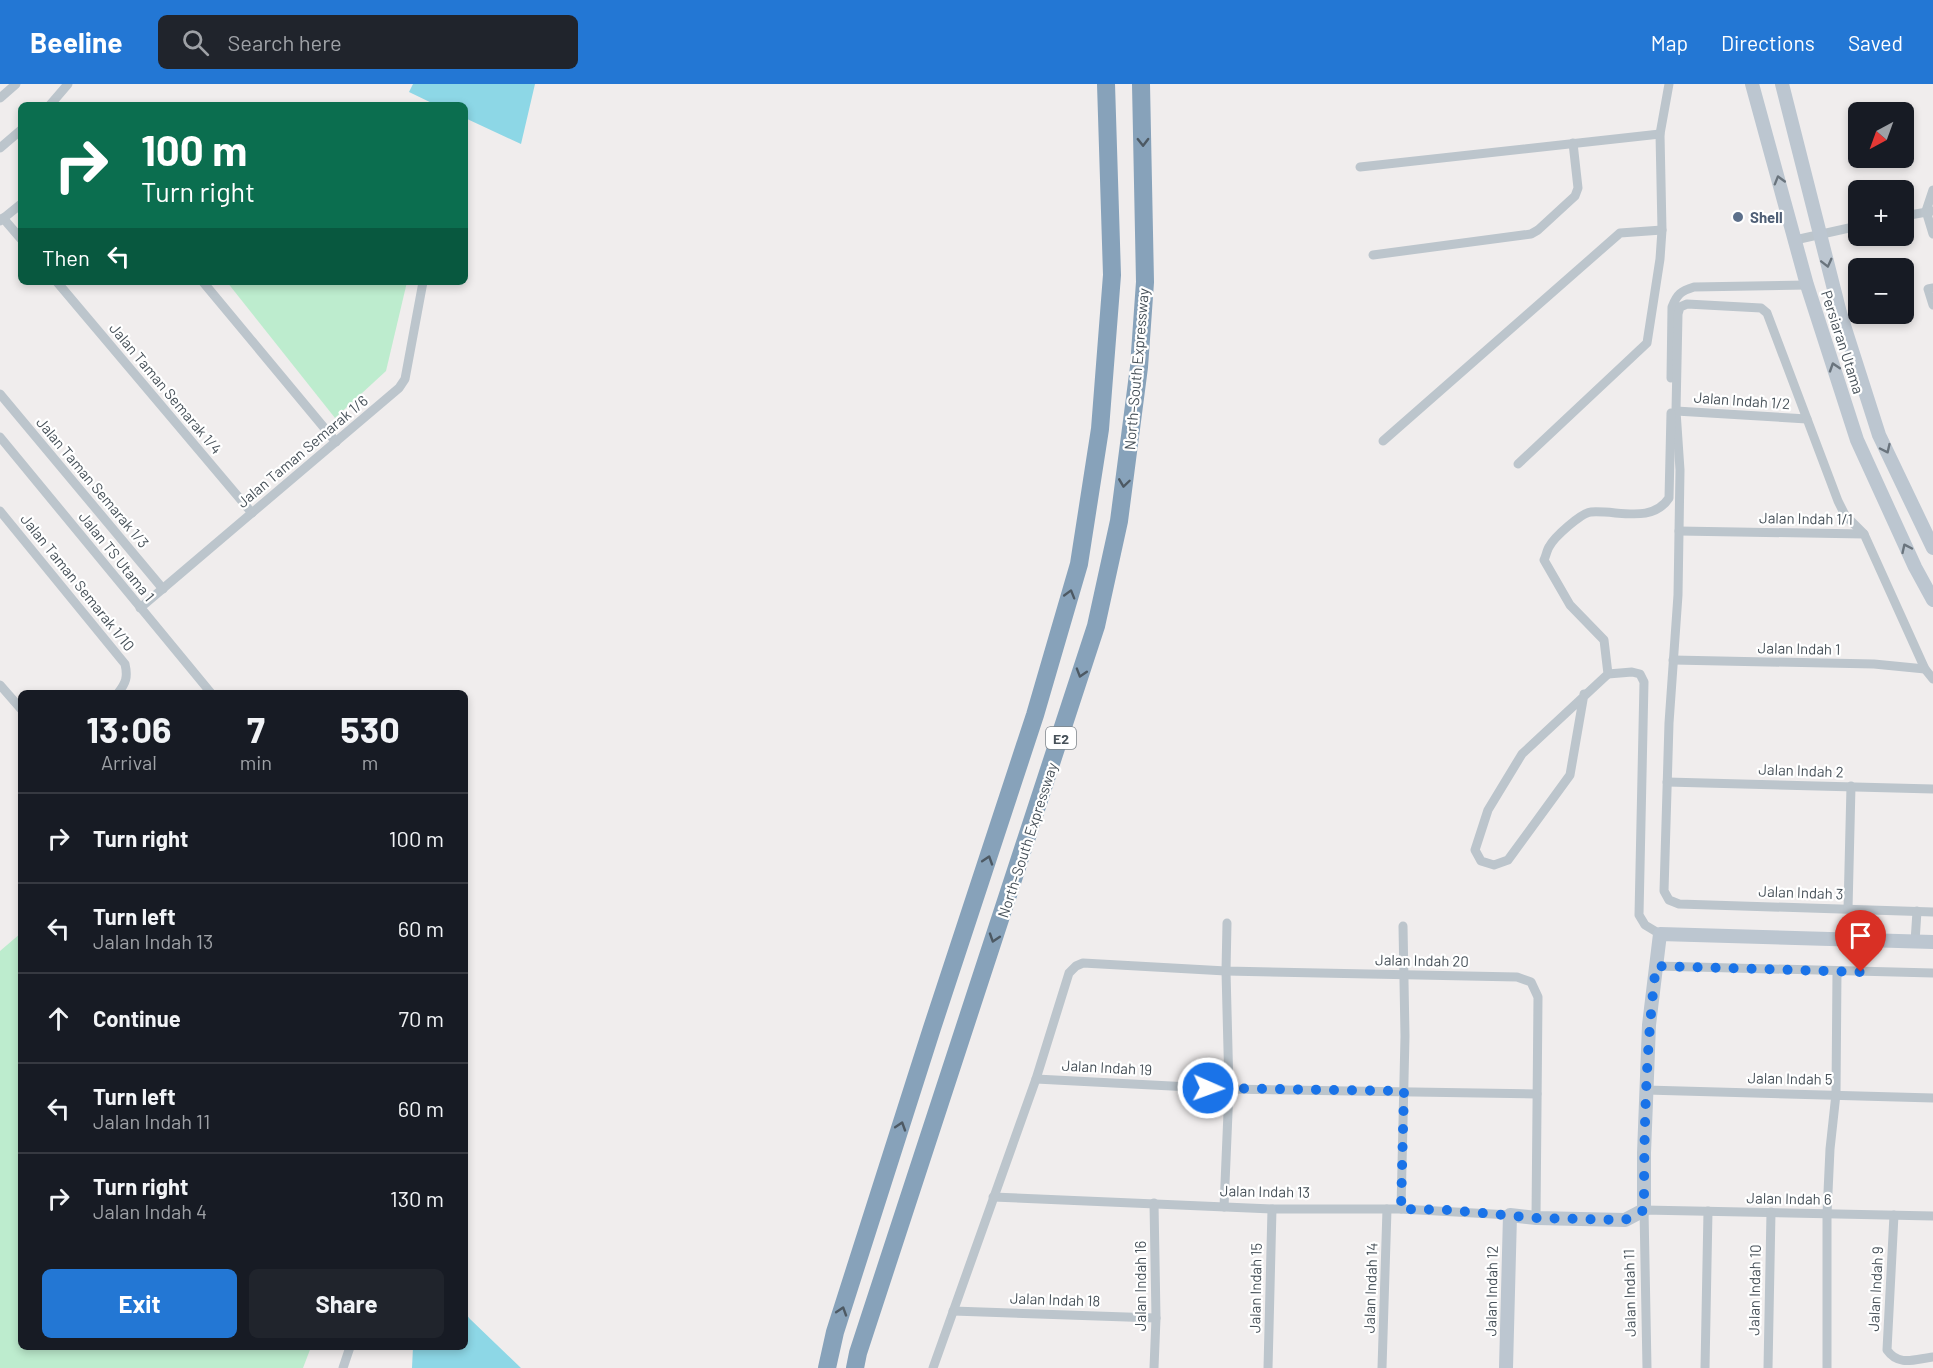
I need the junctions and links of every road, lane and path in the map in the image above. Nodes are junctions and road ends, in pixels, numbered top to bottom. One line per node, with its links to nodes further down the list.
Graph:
1 (16, 84): 8 (street)
2 (68, 84): 9 (street)
3 (1106, 84): 99 (highway, North–South Expressway / E2, one-way to 3)
4 (1141, 84): 100 (highway, North–South Expressway / E2, one-way to 100)
5 (1669, 84): 11 (street)
6 (1752, 84): 25 (main road, Persiaran Utama, one-way to 6)
7 (1782, 84): 22 (main road, Persiaran Utama)
8 (0, 98)
9 (53, 102)
10 (18, 133): 13 (street)
11 (1660, 134): 12 (street); 21 (street)
12 (1573, 143): 14 (street); 26 (street)
13 (0, 148)
14 (1360, 167)
15 (1933, 190): 17 (street)
16 (18, 206): 19 (street)
17 (1930, 211): 18 (street); 23 (street)
18 (1914, 214)
19 (2, 219): 24 (street)
20 (1848, 228): 22 (street)
21 (1662, 230): 37 (street); 39 (street)
22 (1820, 234): 25 (street); 44 (main road, Persiaran Utama, one-way to 44)
23 (1933, 234)
24 (18, 236)
25 (1795, 240): 30 (main road, Persiaran Utama)
26 (1373, 255)
27 (60, 285): 41 (street, Jalan Taman Semarak 1/4)
28 (205, 285): 38 (street)
29 (422, 285): 38 (street, Jalan Taman Semarak 1/6)
30 (1807, 285): 46 (main road, Persiaran Utama, one-way to 30); 50 (street)
31 (1933, 288): 32 (street)
32 (1933, 305)
33 (0, 394): 45 (street, Jalan Taman Semarak 1/3)
34 (1676, 411): 35 (street, Jalan Indah 1/2); 35 (street); 42 (street)
35 (1807, 419): 43 (street)
36 (0, 437): 47 (street, Jalan TS Utama 1)
37 (1383, 441)
38 (336, 442): 41 (street, Jalan Taman Semarak 1/6)
39 (1518, 464)
40 (0, 511): 53 (street, Jalan Taman Semarak 1/10)
41 (252, 513): 45 (street, Jalan Taman Semarak 1/6)
42 (1679, 531): 43 (street, Jalan Indah 1/1); 48 (street)
43 (1864, 534): 49 (street, Jalan Indah 1/1)
44 (1933, 548)
45 (163, 589): 47 (street, Jalan Taman Semarak 1/6)
46 (1933, 600)
47 (140, 608): 54 (street, Jalan TS Utama 1)
48 (1673, 660): 49 (street, Jalan Indah 1); 57 (street)
49 (1925, 669): 51 (street, Jalan Indah 1/1)
50 (1608, 674): 55 (street); 65 (street)
51 (1933, 680)
52 (0, 685): 56 (street)
53 (120, 690)
54 (208, 690)
55 (1584, 694): 55 (street)
56 (18, 706)
57 (1667, 782): 58 (street, Jalan Indah 2); 60 (street, Jalan Indah 3)
58 (1851, 786): 59 (street, Jalan Indah 2); 60 (street)
59 (1933, 789)
60 (1848, 909): 61 (street, Jalan Indah 3)
61 (1917, 911): 62 (street, Jalan Indah 3); 66 (street)
62 (1933, 912)
63 (1227, 923): 69 (street)
64 (1403, 926): 72 (street)
65 (1660, 934): 66 (main road); 68 (main road, Jalan Indah 11)
66 (1915, 942): 67 (main road)
67 (1933, 942)
68 (1656, 966): 70 (street); 75 (main road, Jalan Indah 11)
69 (1226, 971): 72 (street, Jalan Indah 20); 73 (street, Jalan Indah 20); 74 (street)
70 (1837, 971): 71 (street); 78 (street)
71 (1933, 973)
72 (1405, 974): 76 (street); 77 (street, Jalan Indah 20)
73 (1036, 1079): 74 (street, Jalan Indah 19); 80 (street)
74 (1229, 1089): 76 (street, Jalan Indah 19); 82 (street)
75 (1646, 1090): 78 (street, Jalan Indah 5); 86 (main road, Jalan Indah 11)
76 (1404, 1091): 77 (street, Jalan Indah 19); 85 (street)
77 (1537, 1094): 93 (street, Jalan Indah 20)
78 (1836, 1094): 79 (street, Jalan Indah 5); 89 (street)
79 (1933, 1098)
80 (993, 1197): 81 (street, Jalan Indah 13); 94 (street)
81 (1154, 1203): 82 (street, Jalan Indah 13); 95 (street, Jalan Indah 16)
82 (1224, 1207): 83 (street, Jalan Indah 13)
83 (1272, 1209): 84 (street, Jalan Indah 13); 103 (street, Jalan Indah 15)
84 (1387, 1209): 85 (street, Jalan Indah 13); 104 (street, Jalan Indah 14)
85 (1401, 1209): 90 (street, Jalan Indah 13)
86 (1644, 1210): 87 (street, Jalan Indah 6); 93 (main road, Jalan Indah 13); 106 (street, Jalan Indah 11)
87 (1708, 1211): 88 (street, Jalan Indah 6); 107 (street)
88 (1771, 1212): 89 (street, Jalan Indah 6); 108 (street, Jalan Indah 10)
89 (1827, 1214): 91 (street, Jalan Indah 6); 109 (street)
90 (1510, 1215): 93 (main road, Jalan Indah 13); 105 (main road, Jalan Indah 12)
91 (1894, 1215): 92 (street, Jalan Indah 6); 97 (street, Jalan Indah 9)
92 (1933, 1216)
93 (1536, 1218)
94 (953, 1311): 95 (street, Jalan Indah 18); 101 (street)
95 (1156, 1318): 102 (street, Jalan Indah 16)
96 (349, 1350): 98 (street)
97 (1933, 1357)
98 (343, 1368)
99 (827, 1368)
100 (855, 1368)
101 (933, 1368)
102 (1154, 1368)
103 (1269, 1368)
104 (1382, 1368)
105 (1506, 1368)
106 (1647, 1368)
107 (1705, 1368)
108 (1768, 1368)
109 (1827, 1368)

